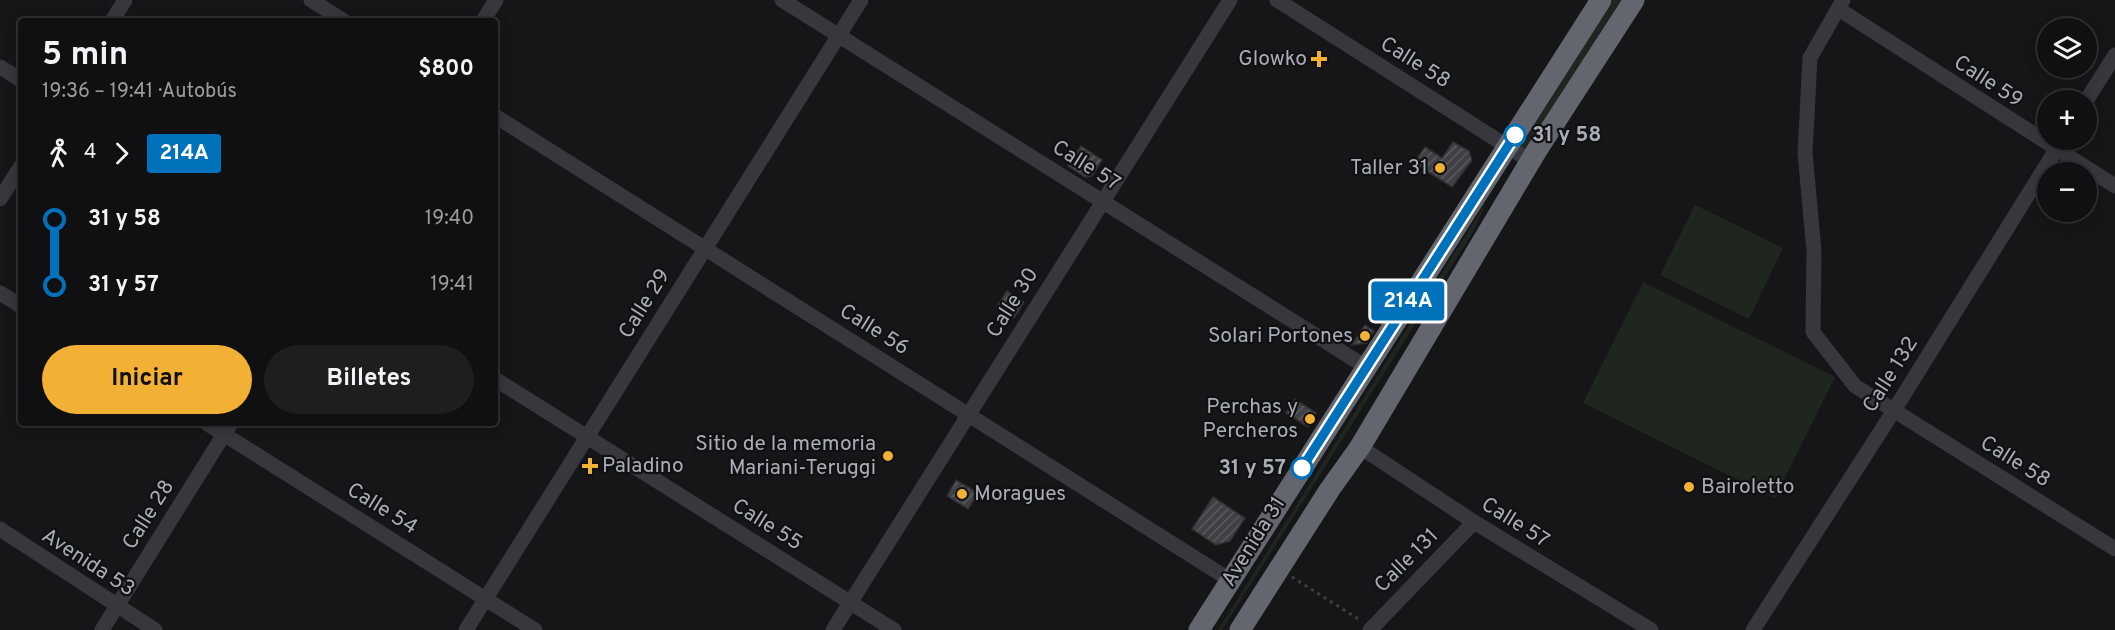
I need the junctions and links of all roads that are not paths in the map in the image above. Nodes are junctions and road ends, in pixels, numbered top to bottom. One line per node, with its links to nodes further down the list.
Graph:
1 (125, 0): 11 (street)
2 (311, 0): 12 (street)
3 (496, 0): 13 (street)
4 (782, 0): 14 (street, Calle 57)
5 (861, 0): 14 (street, Calle 29)
6 (1230, 0): 28 (street, Calle 30)
7 (1277, 0): 21 (street, Calle 58)
8 (1601, 0): 21 (highway, Avenida 31)
9 (1634, 0): 24 (highway, Avenida 31)
10 (1841, 5): 20 (street, Calle 59); 34 (street, Calle 58)
11 (114, 18)
12 (339, 18)
13 (485, 18)
14 (838, 35): 28 (street, Calle 57); 29 (street, Calle 29)
15 (2115, 55): 18 (street)
16 (0, 67): 17 (street)
17 (18, 78)
18 (2093, 90)
19 (498, 118): 29 (street, Calle 56)
20 (2037, 131)
21 (1508, 146): 24 (street, Calle 58); 32 (highway, Avenida 31)
22 (2056, 150): 34 (street, Calle 132)
23 (2066, 150): 26 (street, Calle 59)
24 (1530, 161): 38 (highway, Avenida 31)
25 (18, 171): 27 (street)
26 (2115, 186)
27 (0, 199)
28 (1102, 201): 32 (street, Calle 57); 35 (street, Calle 30)
29 (705, 248): 35 (street, Calle 56); 37 (street, Calle 29)
30 (0, 293): 31 (street)
31 (18, 304)
32 (1366, 368): 42 (highway, Avenida 31)
33 (498, 381): 37 (street, Calle 55)
34 (1893, 412): 41 (street, Calle 58); 56 (street, Calle 132)
35 (969, 414): 42 (street, Calle 56); 44 (street, Calle 30)
36 (228, 429): 43 (street, Calle 54); 45 (street, Calle 28)
37 (587, 437): 43 (street, Calle 29); 44 (street, Calle 55)
38 (1360, 447): 39 (street, Calle 57); 54 (highway, Avenida 31)
39 (1474, 522): 46 (street, Calle 131); 55 (street, Calle 57)
40 (0, 529): 45 (street, Avenida 53)
41 (2115, 549)
42 (1230, 580): 53 (highway, Avenida 31)
43 (486, 599): 49 (street, Calle 29); 50 (street, Calle 54)
44 (850, 602): 51 (street, Calle 30); 52 (street, Calle 55)
45 (116, 606): 47 (street, Calle 28); 48 (street, Avenida 53)
46 (1371, 628)
47 (102, 630)
48 (155, 630)
49 (466, 630)
50 (535, 630)
51 (833, 630)
52 (894, 630)
53 (1199, 630)
54 (1240, 630)
55 (1651, 630)
56 (1753, 630)

